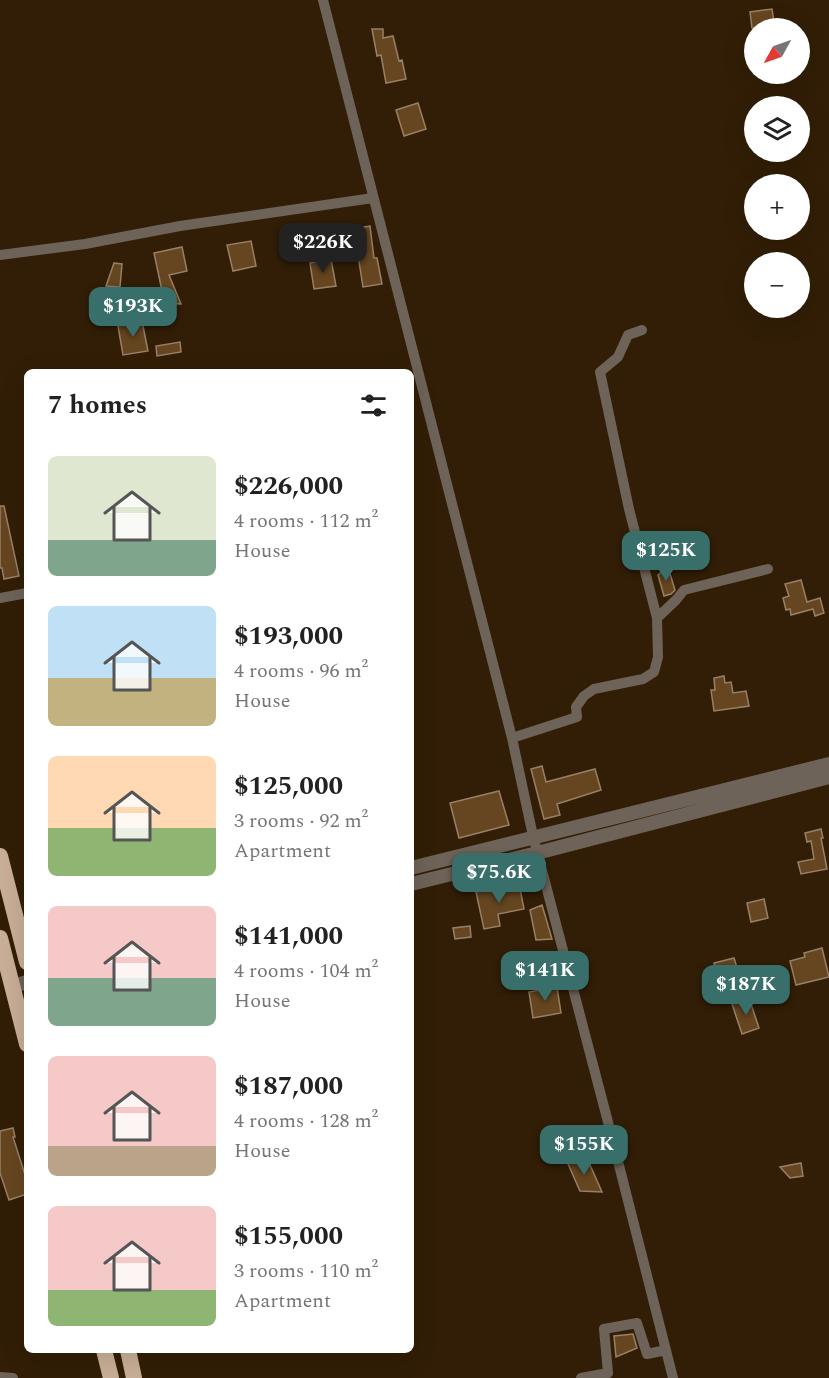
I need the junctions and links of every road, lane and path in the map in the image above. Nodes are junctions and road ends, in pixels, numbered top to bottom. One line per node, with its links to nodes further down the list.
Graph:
1 (323, 0): 2 (street)
2 (373, 198): 3 (street); 9 (street)
3 (0, 255)
4 (642, 330): 8 (street)
5 (768, 569): 8 (street)
6 (24, 594): 7 (street)
7 (0, 598)
8 (657, 618): 9 (street)
9 (513, 738): 13 (street)
10 (829, 764): 12 (street)
11 (829, 777): 12 (street)
12 (673, 810): 13 (street); 14 (street)
13 (532, 837): 14 (street); 16 (street)
14 (537, 853): 18 (street); 24 (street)
15 (0, 856): 20 (highway)
16 (426, 864): 17 (street); 18 (street)
17 (414, 867)
18 (430, 879): 19 (street)
19 (414, 883)
20 (22, 927)
21 (0, 938): 22 (highway)
22 (16, 979): 23 (highway)
23 (24, 1026)
24 (666, 1350): 31 (street); 32 (street)
25 (105, 1353): 29 (highway)
26 (129, 1353): 30 (highway)
27 (0, 1377): 28 (street)
28 (13, 1378)
29 (111, 1378)
30 (134, 1378)
31 (581, 1378)
32 (673, 1378)

